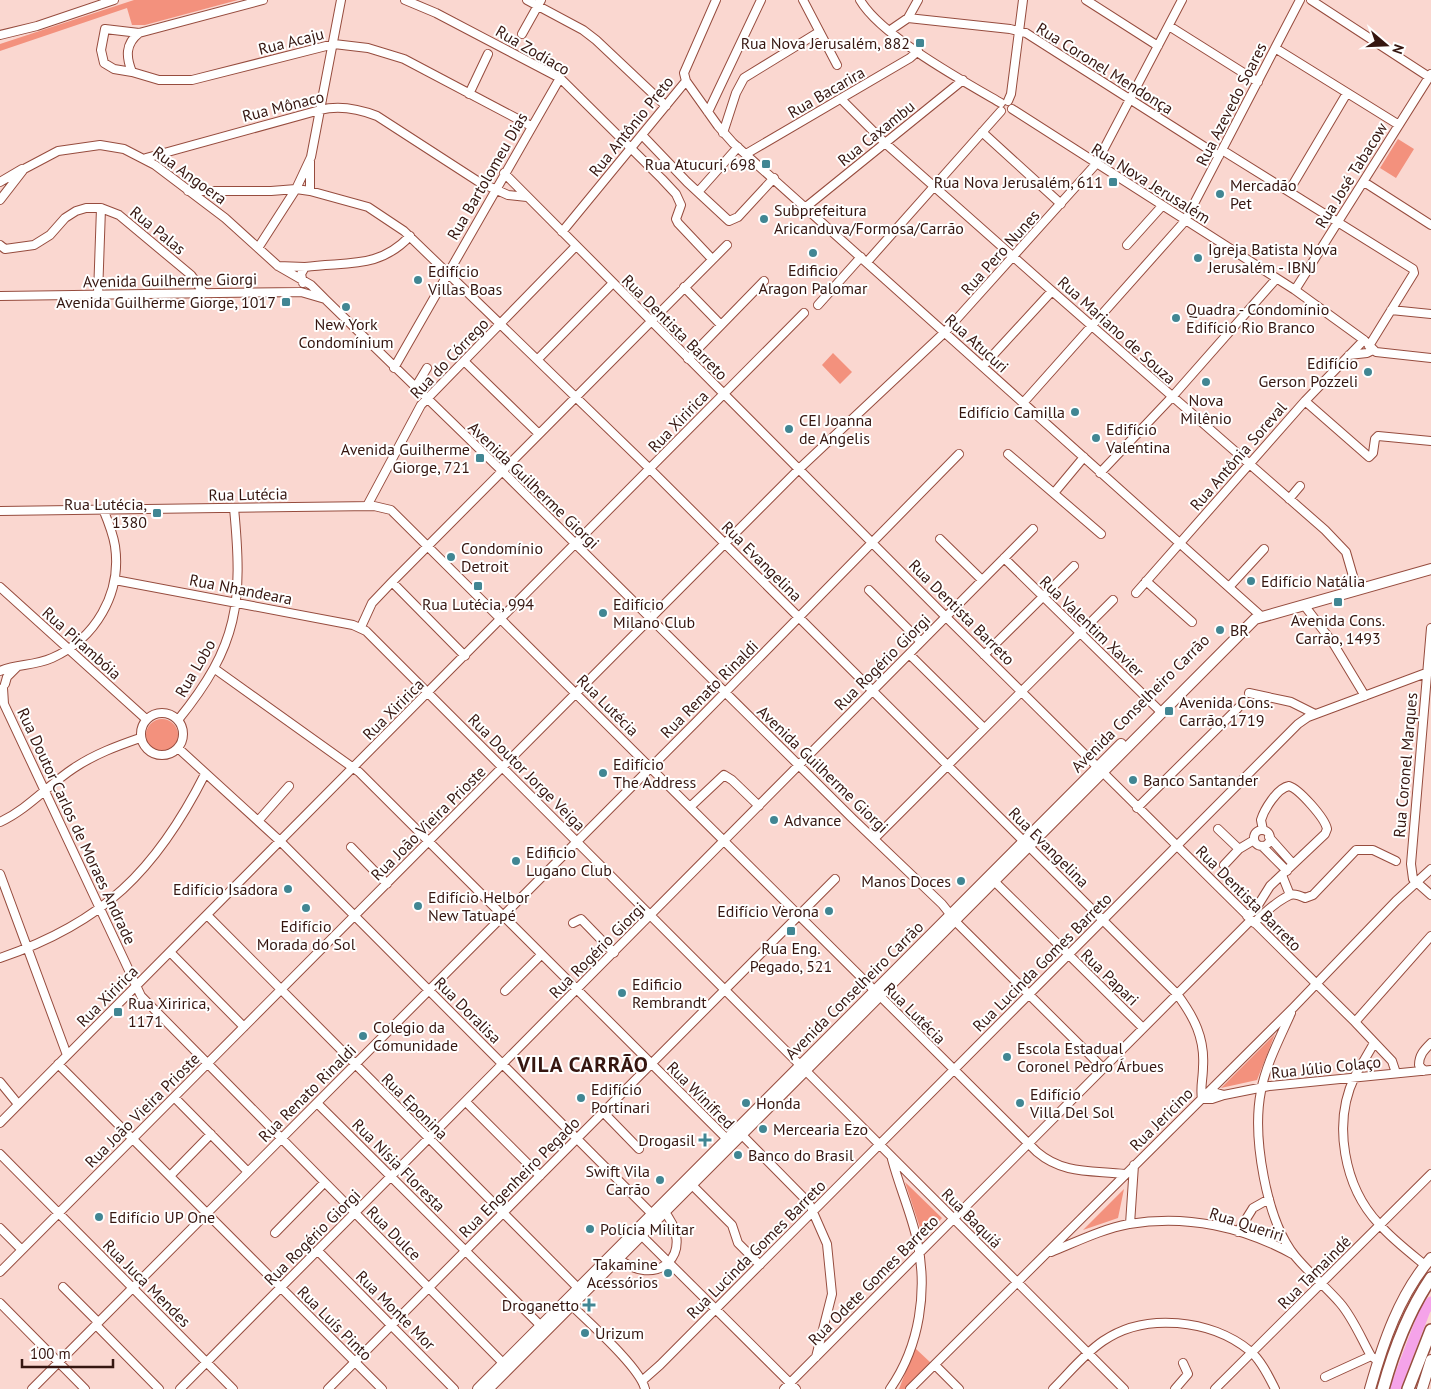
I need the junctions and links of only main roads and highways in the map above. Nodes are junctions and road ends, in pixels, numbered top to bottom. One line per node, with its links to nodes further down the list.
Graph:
1 (1431, 570): 2 (main road, Avenida Conselheiro Carrão)
2 (1025, 844): 3 (main road, Avenida Conselheiro Carrão); 3 (main road, Avenida Conselheiro Carrão)
3 (953, 917): 4 (main road, Avenida Conselheiro Carrão)
4 (803, 1068): 5 (main road, Avenida Conselheiro Carrão); 5 (main road, Avenida Conselheiro Carrão)
5 (729, 1142): 6 (main road, Avenida Conselheiro Carrão); 6 (main road, Avenida Conselheiro Carrão)
6 (658, 1213): 11 (main road, Avenida Conselheiro Carrão)
7 (1428, 1262): 14 (main road)
8 (1431, 1278): 15 (highway)
9 (1431, 1330): 16 (highway)
10 (1431, 1360): 12 (main road)
11 (494, 1384): 13 (main road, Avenida Conselheiro Carrão)
12 (1425, 1388)
13 (478, 1389)
14 (1370, 1389)
15 (1383, 1389)
16 (1408, 1389)

